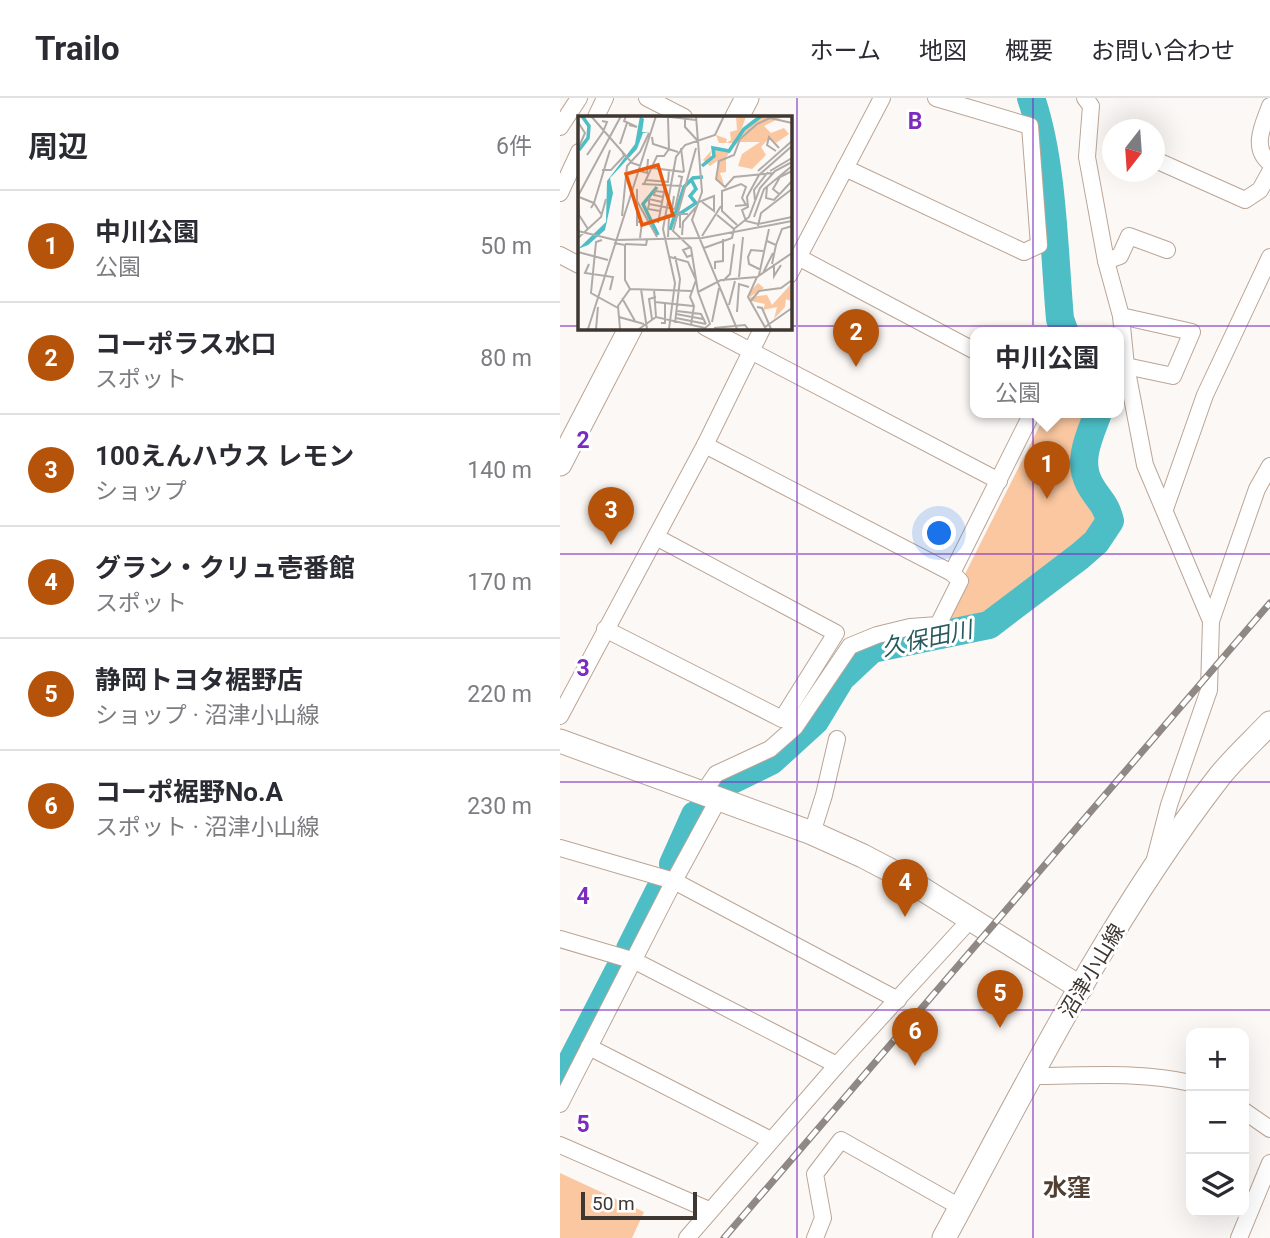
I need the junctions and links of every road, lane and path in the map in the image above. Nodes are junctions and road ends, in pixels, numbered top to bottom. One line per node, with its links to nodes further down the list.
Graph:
1 (579, 98): 12 (street)
2 (605, 98): 9 (street)
3 (648, 98): 10 (street)
4 (747, 98): 11 (street)
5 (882, 98): 16 (street)
6 (936, 98): 16 (street)
7 (1092, 101): 23 (street)
8 (1270, 106): 14 (street)
9 (596, 116)
10 (682, 116)
11 (738, 116)
12 (560, 127)
13 (578, 154): 18 (street)
14 (1270, 163)
15 (1165, 164): 17 (street)
16 (845, 168): 21 (street)
17 (1270, 172)
18 (560, 193)
19 (1167, 250): 23 (street)
20 (560, 256): 24 (street)
21 (799, 257): 25 (street); 32 (street)
22 (1270, 257): 40 (street)
23 (1106, 261): 26 (street)
24 (578, 265)
25 (791, 271)
26 (1121, 316): 27 (street); 34 (street)
27 (1122, 327)
28 (630, 329): 37 (street)
29 (709, 329): 33 (street)
30 (761, 329): 33 (street)
31 (1124, 346): 34 (street)
32 (970, 348)
33 (751, 350): 36 (street); 39 (street)
34 (1126, 366): 40 (street)
35 (1030, 418): 39 (street)
36 (705, 444): 41 (street); 42 (street)
37 (560, 464)
38 (1270, 466): 43 (street)
39 (999, 481): 42 (street)
40 (1165, 509): 43 (street)
41 (656, 537): 44 (street); 46 (street)
42 (951, 573): 46 (street)
43 (1211, 621): 53 (street)
44 (605, 629): 45 (street); 46 (street)
45 (560, 716)
46 (788, 723): 50 (street)
47 (1270, 723): 53 (street, 沼津小山線)
48 (837, 739): 51 (street)
49 (560, 741): 50 (street)
50 (710, 797): 51 (street); 54 (street)
51 (811, 834): 55 (street)
52 (560, 848): 54 (street)
53 (1150, 874): 58 (street, 沼津小山線)
54 (674, 881): 57 (street); 59 (street)
55 (970, 919): 58 (street); 59 (street)
56 (560, 939): 57 (street)
57 (635, 961): 60 (street); 61 (street)
58 (1081, 988): 62 (street, 沼津小山線)
59 (898, 1000): 61 (street)
60 (589, 1047): 64 (street); 67 (street)
61 (837, 1065): 67 (street)
62 (1032, 1076): 63 (street); 70 (street, 沼津小山線)
63 (1186, 1082)
64 (560, 1104)
65 (1249, 1114): 66 (street)
66 (1270, 1129)
67 (771, 1140): 71 (street)
68 (560, 1146): 71 (street)
69 (1270, 1163): 75 (street)
70 (960, 1207): 73 (street); 74 (street, 沼津小山線)
71 (709, 1210): 72 (street)
72 (687, 1238)
73 (815, 1238)
74 (944, 1238)
75 (1239, 1238)

